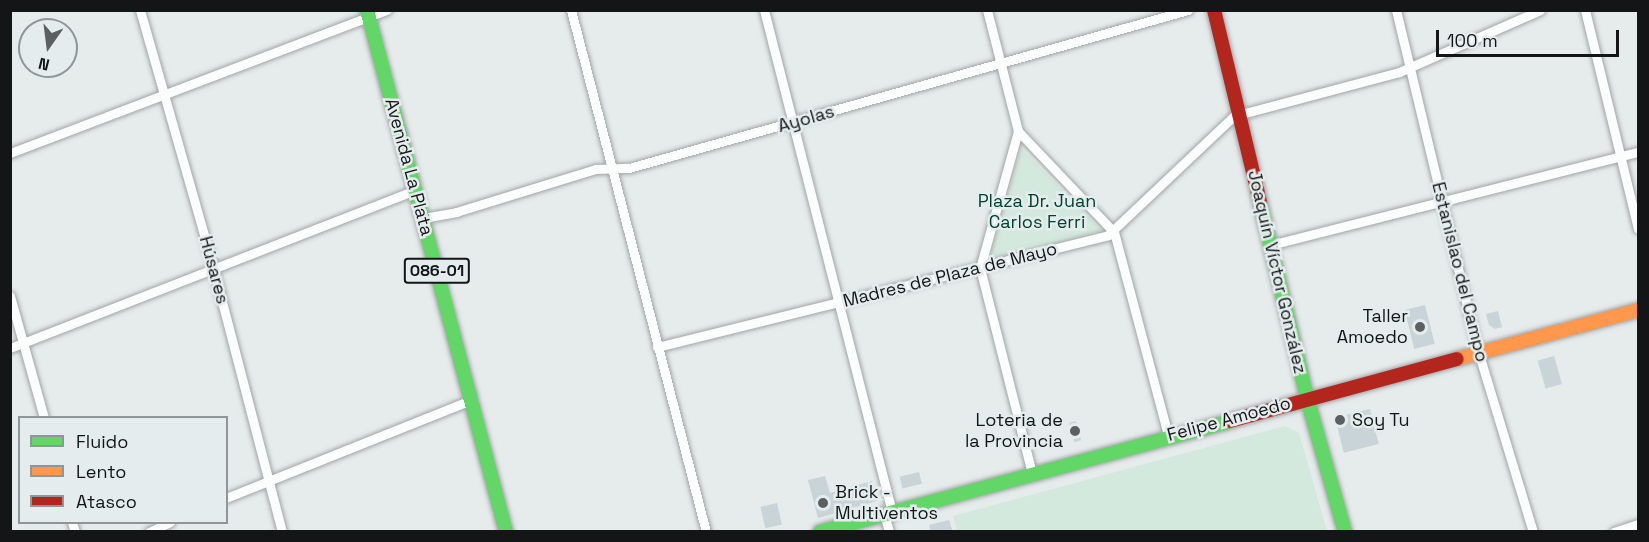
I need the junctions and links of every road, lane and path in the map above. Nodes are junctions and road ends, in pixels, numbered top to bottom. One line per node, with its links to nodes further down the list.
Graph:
1 (140, 10): 14 (street, Húsares)
2 (387, 10): 11 (street)
3 (571, 10): 21 (street)
4 (764, 10): 16 (street)
5 (987, 10): 12 (street)
6 (1188, 10): 12 (street, Ayolas)
7 (1214, 10): 15 (main road, Joaquín Víctor González)
8 (1396, 10): 13 (street, Estanislao del Campo)
9 (1540, 10): 13 (street, Madres de Plaza de Mayo)
10 (1585, 10): 20 (street)
11 (368, 13): 14 (street); 22 (main road, Avenida La Plata / 086-01)
12 (1001, 64): 16 (street, Ayolas); 17 (street)
13 (1410, 68): 15 (street, Madres de Plaza de Mayo); 23 (street, Estanislao del Campo)
14 (165, 94): 19 (street); 28 (street, Húsares)
15 (1239, 114): 26 (street, Madres de Plaza de Mayo); 27 (main road, Joaquín Víctor González)
16 (793, 123): 21 (street, Ayolas); 31 (street)
17 (1018, 131): 26 (street); 29 (street)
18 (1638, 152): 20 (street)
19 (10, 153)
20 (1621, 156): 23 (street); 25 (street)
21 (610, 168): 24 (street, Ayolas); 34 (street)
22 (416, 190): 24 (main road, Avenida La Plata / 086-01); 28 (street)
23 (1443, 202): 27 (street); 36 (street, Estanislao del Campo)
24 (423, 218): 38 (main road, Avenida La Plata / 086-01)
25 (1638, 228)
26 (1114, 232): 29 (street, Madres de Plaza de Mayo); 40 (street)
27 (1270, 245): 37 (main road, Joaquín Víctor González)
28 (213, 267): 33 (street); 42 (street, Húsares)
29 (980, 268): 31 (street, Madres de Plaza de Mayo); 41 (street)
30 (10, 296): 33 (street)
31 (839, 302): 34 (street, Madres de Plaza de Mayo); 44 (street)
32 (1638, 310): 36 (main road, Felipe Amoedo)
33 (24, 343): 35 (street); 39 (street)
34 (657, 347): 50 (street)
35 (10, 348)
36 (1478, 351): 37 (main road, Felipe Amoedo); 54 (street, Estanislao del Campo)
37 (1306, 398): 40 (main road, Felipe Amoedo); 53 (main road, Joaquín Víctor González)
38 (471, 400): 42 (street); 49 (main road, Avenida La Plata / 086-01)
39 (44, 416)
40 (1168, 435): 41 (main road, Felipe Amoedo)
41 (1032, 473): 44 (main road, Felipe Amoedo)
42 (268, 479): 43 (street); 48 (street, Húsares)
43 (228, 497)
44 (888, 513): 51 (main road, Felipe Amoedo); 52 (street)
45 (165, 524): 47 (street)
46 (1638, 524): 55 (street)
47 (149, 531)
48 (282, 531)
49 (506, 531)
50 (706, 531)
51 (820, 531)
52 (890, 531)
53 (1345, 531)
54 (1533, 531)
55 (1614, 531)

